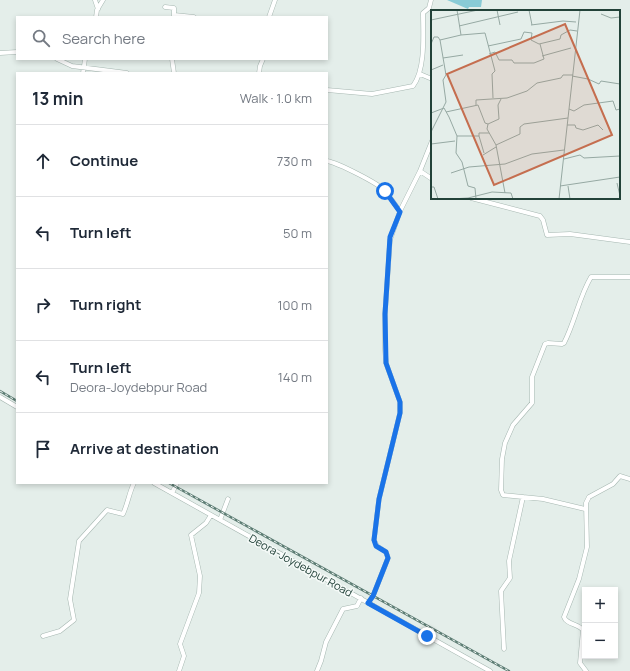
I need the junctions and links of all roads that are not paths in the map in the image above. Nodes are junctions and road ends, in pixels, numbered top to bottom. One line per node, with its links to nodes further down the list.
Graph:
1 (95, 0): 6 (street)
2 (103, 0): 6 (street)
3 (275, 0): 9 (street)
4 (431, 0): 21 (street)
5 (165, 7): 8 (street)
6 (98, 9): 7 (street)
7 (96, 16)
8 (174, 16)
9 (269, 16)
10 (16, 52): 11 (street)
11 (0, 53)
12 (59, 60): 16 (street)
13 (85, 60): 16 (street)
14 (172, 60): 19 (street)
15 (262, 60): 20 (street)
16 (83, 68): 17 (street); 18 (street)
17 (83, 72)
18 (118, 72)
19 (174, 72)
20 (259, 72)
21 (420, 74): 22 (street); 23 (street)
22 (431, 79)
23 (328, 90)
24 (431, 144): 26 (street)
25 (328, 161): 29 (street)
26 (420, 171): 27 (street); 29 (street)
27 (431, 178)
28 (475, 199): 30 (street)
29 (400, 212): 45 (street)
30 (630, 242)
31 (630, 277): 39 (street)
32 (0, 397): 33 (street)
33 (16, 406)
34 (630, 479): 41 (street)
35 (133, 484): 46 (street)
36 (156, 484): 38 (street, Deora-Joydebpur Road)
37 (176, 484): 38 (street)
38 (172, 493): 42 (street, Deora-Joydebpur Road)
39 (523, 497): 41 (street); 47 (street)
40 (228, 499): 43 (street)
41 (585, 508): 51 (street)
42 (210, 515): 43 (street, Deora-Joydebpur Road); 48 (street)
43 (220, 520): 44 (street, Deora-Joydebpur Road)
44 (361, 598): 45 (street, Deora-Joydebpur Road); 49 (street)
45 (368, 603): 50 (street, Deora-Joydebpur Road)
46 (43, 636)
47 (504, 649)
48 (179, 671)
49 (317, 671)
50 (490, 671)
51 (586, 671)

